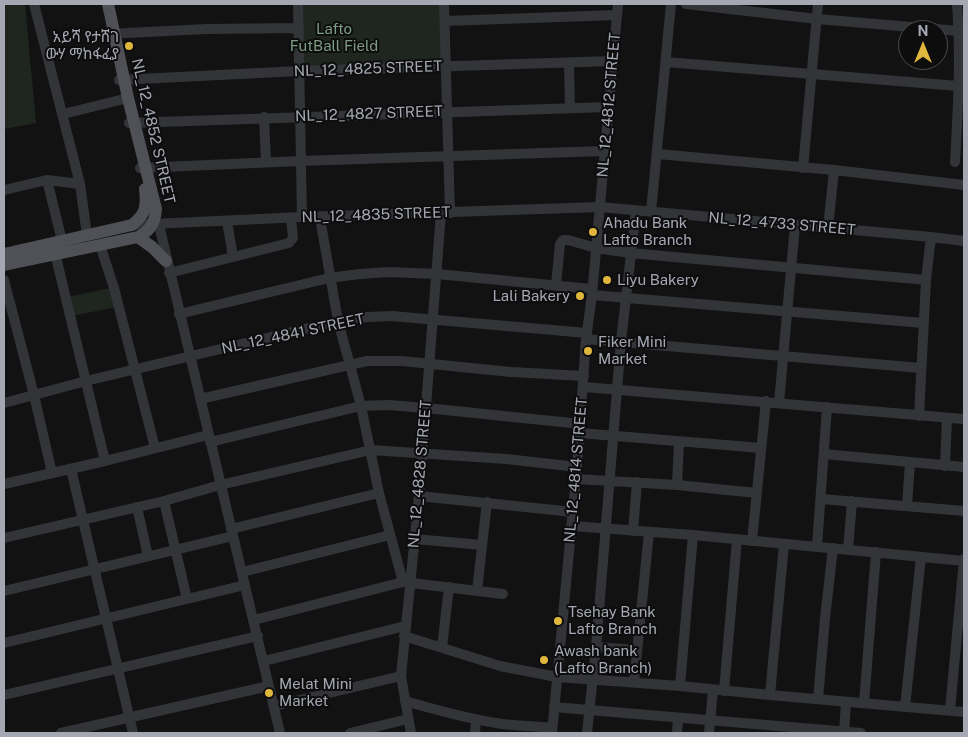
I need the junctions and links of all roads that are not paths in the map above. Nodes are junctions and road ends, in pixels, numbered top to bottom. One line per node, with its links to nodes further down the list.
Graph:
1 (35, 4): 29 (street)
2 (103, 4): 16 (main road, NL_12_4852 STREET)
3 (108, 4): 16 (main road, NL_12_4852 STREET)
4 (298, 4): 14 (street)
5 (444, 4): 13 (street, NL_12_4828 STREET)
6 (618, 4): 11 (street, NL_12_4812 STREET)
7 (671, 4): 18 (street)
8 (686, 4): 12 (street)
9 (818, 4): 12 (street)
10 (957, 4): 15 (street)
11 (617, 15): 13 (street); 17 (street, NL_12_4812 STREET)
12 (817, 20): 15 (street); 22 (street)
13 (445, 21): 20 (street, NL_12_4828 STREET)
14 (299, 28): 16 (street); 21 (street)
15 (959, 31): 24 (street)
16 (111, 34): 23 (main road, NL_12_4852 STREET)
17 (613, 61): 19 (street, NL_12_4825 STREET); 26 (street, NL_12_4812 STREET)
18 (666, 62): 22 (street); 34 (street)
19 (569, 63): 20 (street, NL_12_4825 STREET); 27 (street)
20 (446, 66): 21 (street, NL_12_4825 STREET); 28 (street, NL_12_4828 STREET)
21 (299, 71): 23 (street, NL_12_4825 STREET); 30 (street)
22 (812, 74): 24 (street); 40 (street)
23 (122, 80): 25 (main road, NL_12_4852 STREET)
24 (958, 86): 38 (street)
25 (126, 99): 29 (street); 32 (main road, NL_12_4852 STREET)
26 (608, 107): 27 (street, NL_12_4827 STREET); 33 (street, NL_12_4812 STREET)
27 (570, 108): 28 (street, NL_12_4827 STREET)
28 (447, 112): 30 (street, NL_12_4827 STREET); 35 (street, NL_12_4828 STREET)
29 (63, 114): 43 (street)
30 (299, 116): 31 (street, NL_12_4827 STREET); 36 (street)
31 (264, 117): 32 (street, NL_12_4827 STREET); 37 (street)
32 (132, 123): 39 (main road, NL_12_4852 STREET)
33 (604, 151): 35 (street); 46 (street, NL_12_4812 STREET)
34 (658, 154): 40 (street); 48 (street)
35 (448, 155): 36 (street); 49 (street, NL_12_4828 STREET)
36 (300, 160): 37 (street); 51 (street)
37 (266, 162): 39 (street)
38 (955, 162)
39 (142, 168): 54 (main road, NL_12_4852 STREET); 57 (main road, NL_12_4852 STREET)
40 (803, 168): 41 (street)
41 (834, 170): 44 (street); 56 (street)
42 (47, 180): 43 (street); 45 (street); 60 (street)
43 (80, 184): 58 (street)
44 (964, 185)
45 (4, 190)
46 (600, 207): 47 (street, NL_12_4733 STREET); 49 (street, NL_12_4835 STREET); 63 (street, NL_12_4814 STREET)
47 (636, 210): 48 (street, NL_12_4733 STREET); 65 (street)
48 (651, 212): 55 (street, NL_12_4733 STREET)
49 (445, 213): 52 (street, NL_12_4835 STREET); 72 (street, NL_12_4828 STREET)
50 (291, 218): 51 (street, NL_12_4835 STREET); 53 (street, NL_12_4835 STREET); 68 (street)
51 (302, 218): 52 (street, NL_12_4835 STREET)
52 (320, 218): 73 (street)
53 (227, 221): 54 (street, NL_12_4835 STREET); 68 (street)
54 (156, 225): 57 (main road); 71 (street)
55 (795, 225): 56 (street, NL_12_4733 STREET); 70 (street)
56 (828, 228): 59 (street, NL_12_4733 STREET)
57 (135, 231): 58 (main road); 62 (main road); 71 (main road)
58 (87, 236): 60 (main road)
59 (932, 237): 61 (street, NL_12_4733 STREET); 75 (street)
60 (62, 240): 67 (main road)
61 (964, 241)
62 (100, 245): 64 (main road); 91 (street)
63 (596, 248): 65 (street); 76 (street); 77 (street, NL_12_4814 STREET)
64 (55, 253): 67 (main road); 92 (street)
65 (630, 253): 70 (street); 78 (street)
66 (4, 254): 67 (main road)
67 (28, 254): 69 (main road)
68 (233, 257): 71 (street)
69 (4, 265)
70 (791, 266): 75 (street); 79 (street)
71 (168, 267): 80 (street)
72 (437, 274): 73 (street); 76 (street); 81 (street, NL_12_4828 STREET)
73 (329, 278): 80 (street); 82 (street)
74 (4, 280): 95 (street)
75 (926, 280): 83 (street)
76 (556, 286): 77 (street)
77 (592, 292): 78 (street); 84 (street, NL_12_4814 STREET)
78 (627, 297): 79 (street); 85 (street)
79 (787, 311): 83 (street); 86 (street)
80 (179, 314): 87 (street)
81 (432, 319): 82 (street, NL_12_4841 STREET); 84 (street, NL_12_4841 STREET); 89 (street, NL_12_4828 STREET)
82 (338, 321): 87 (street, NL_12_4841 STREET); 88 (street)
83 (924, 323): 90 (street)
84 (587, 336): 85 (street, NL_12_4841 STREET); 93 (street, NL_12_4814 STREET)
85 (621, 341): 86 (street, NL_12_4841 STREET); 94 (street)
86 (783, 355): 90 (street, NL_12_4841 STREET); 99 (street)
87 (190, 357): 91 (street, NL_12_4841 STREET); 96 (street)
88 (350, 364): 89 (street); 96 (street); 100 (street)
89 (429, 364): 93 (street); 102 (street, NL_12_4828 STREET)
90 (921, 368): 103 (street)
91 (134, 369): 92 (street, NL_12_4841 STREET); 110 (street)
92 (86, 381): 95 (street, NL_12_4841 STREET); 115 (street)
93 (584, 382): 94 (street); 106 (street, NL_12_4814 STREET)
94 (617, 389): 97 (street); 107 (street)
95 (34, 395): 98 (street, NL_12_4841 STREET); 121 (street)
96 (200, 399): 108 (street)
97 (766, 401): 99 (street); 111 (street)
98 (4, 403)
99 (779, 403): 101 (street)
100 (362, 406): 102 (street); 108 (street); 112 (street)
101 (827, 407): 103 (street); 114 (street)
102 (426, 408): 106 (street); 113 (street, NL_12_4828 STREET)
103 (919, 416): 104 (street)
104 (947, 418): 105 (street); 117 (street)
105 (964, 419)
106 (580, 428): 107 (street); 118 (street, NL_12_4814 STREET)
107 (614, 435): 109 (street); 123 (street)
108 (209, 439): 110 (street); 126 (street)
109 (679, 442): 111 (street); 127 (street)
110 (155, 448): 115 (street)
111 (761, 448): 129 (street)
112 (370, 450): 113 (street); 126 (street); 128 (street)
113 (422, 452): 118 (street); 130 (street, NL_12_4828 STREET)
114 (824, 454): 116 (street); 131 (street)
115 (106, 461): 120 (street)
116 (910, 462): 117 (street); 135 (street)
117 (945, 466): 119 (street)
118 (577, 467): 122 (street, NL_12_4814 STREET)
119 (964, 467)
120 (71, 469): 121 (street); 139 (street)
121 (52, 473): 125 (street)
122 (576, 479): 123 (street); 138 (street, NL_12_4814 STREET)
123 (610, 480): 124 (street); 141 (street)
124 (637, 482): 127 (street); 142 (street)
125 (4, 484)
126 (220, 485): 132 (street); 143 (street)
127 (677, 485): 129 (street)
128 (379, 493): 143 (street); 145 (street)
129 (757, 493): 150 (street)
130 (419, 496): 134 (street); 148 (street, NL_12_4828 STREET)
131 (821, 499): 133 (street); 153 (street)
132 (164, 501): 136 (street); 155 (street)
133 (852, 501): 135 (street); 156 (street)
134 (487, 502): 138 (street); 152 (street)
135 (907, 506): 137 (street)
136 (137, 507): 139 (street); 158 (street)
137 (964, 511)
138 (573, 512): 140 (street, NL_12_4814 STREET)
139 (82, 519): 147 (street); 161 (street)
140 (572, 526): 141 (street); 181 (street, NL_12_4814 STREET)
141 (604, 529): 142 (street); 176 (street)
142 (633, 531): 144 (street)
143 (232, 532): 155 (street); 162 (street)
144 (650, 532): 146 (street); 177 (street)
145 (390, 535): 162 (street); 163 (street)
146 (693, 535): 149 (street); 185 (street)
147 (4, 538)
148 (414, 539): 152 (street); 163 (street, NL_12_4828 STREET)
149 (738, 540): 150 (street); 187 (street)
150 (752, 541): 151 (street)
151 (784, 544): 153 (street); 189 (street)
152 (482, 545): 167 (street)
153 (817, 546): 154 (street)
154 (832, 548): 156 (street); 190 (street)
155 (176, 550): 158 (street); 169 (street)
156 (848, 550): 157 (street)
157 (876, 552): 159 (street); 193 (street)
158 (148, 556): 161 (street)
159 (921, 557): 160 (street); 196 (street)
160 (964, 560): 198 (street)
161 (94, 570): 166 (street); 170 (street)
162 (242, 572): 164 (street)
163 (406, 582): 165 (street); 171 (street); 172 (street, NL_12_4828 STREET)
164 (245, 585): 169 (street); 171 (street)
165 (448, 588): 167 (street); 175 (street)
166 (4, 591)
167 (477, 591): 168 (street)
168 (503, 594)
169 (187, 599): 170 (street)
170 (105, 618): 174 (street); 179 (street)
171 (254, 620): 173 (street)
172 (405, 631): 175 (street); 178 (street); 180 (street, NL_12_4828 STREET)
173 (258, 636): 178 (street); 179 (street)
174 (4, 643)
175 (442, 647): 181 (street)
176 (596, 647): 177 (street); 182 (street)
177 (637, 650): 183 (street)
178 (264, 661): 184 (street)
179 (117, 668): 188 (street); 200 (street)
180 (401, 676): 191 (street, NL_12_4828 STREET); 194 (street)
181 (557, 677): 182 (street); 195 (street, NL_12_4814 STREET)
182 (592, 680): 183 (street); 197 (street)
183 (634, 682): 185 (street)
184 (269, 686): 194 (street); 200 (street)
185 (680, 686): 186 (street)
186 (713, 690): 187 (street); 204 (street)
187 (724, 691): 189 (street)
188 (4, 695)
189 (770, 695): 190 (street)
190 (818, 699): 192 (street)
191 (404, 700): 202 (street, NL_12_4828 STREET); 203 (street)
192 (846, 702): 193 (street); 206 (street)
193 (864, 703): 196 (street)
194 (274, 706): 209 (street)
195 (554, 707): 197 (street); 205 (street, NL_12_4814 STREET)
196 (905, 707): 198 (street)
197 (588, 709): 201 (street); 213 (street)
198 (950, 710): 199 (street)
199 (964, 712)
200 (129, 718): 207 (street); 208 (street)
201 (678, 718): 204 (street); 214 (street)
202 (408, 719): 210 (street); 211 (street, NL_12_4828 STREET)
203 (476, 719): 205 (street); 212 (street)
204 (710, 721): 206 (street); 215 (street)
205 (552, 730)
206 (844, 732): 216 (street)
207 (61, 733)
208 (133, 733)
209 (280, 733)
210 (350, 733)
211 (411, 733)
212 (475, 733)
213 (587, 733)
214 (677, 733)
215 (709, 733)
216 (861, 733)

